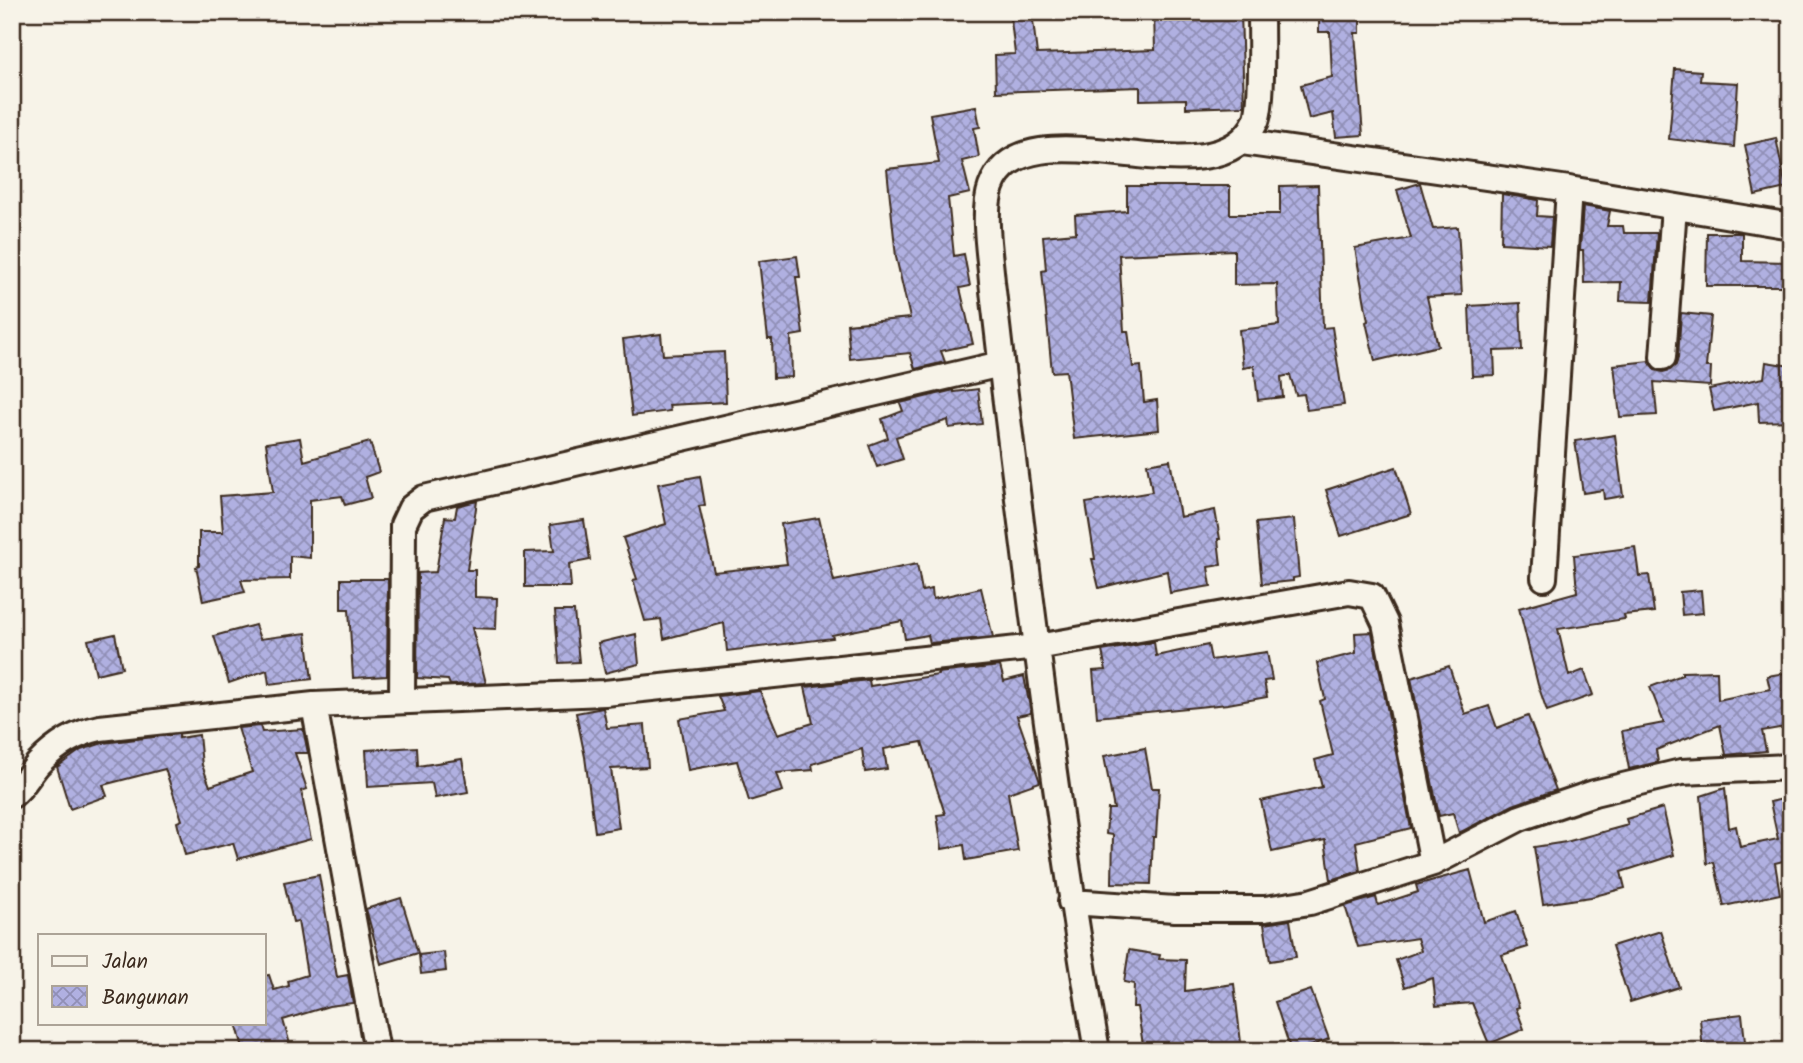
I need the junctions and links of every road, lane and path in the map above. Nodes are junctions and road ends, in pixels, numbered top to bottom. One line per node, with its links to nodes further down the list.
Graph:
1 (1261, 12): 2 (street)
2 (1242, 142): 3 (street); 7 (street)
3 (1569, 189): 4 (street); 8 (street)
4 (1674, 207): 5 (street); 6 (street)
5 (1791, 226)
6 (1663, 357)
7 (1001, 364): 9 (street); 10 (street)
8 (1544, 578)
9 (1037, 647): 10 (street); 14 (street); 15 (street)
10 (402, 701): 11 (street)
11 (314, 705): 13 (street); 16 (street)
12 (1791, 767): 14 (street)
13 (12, 795)
14 (1433, 863): 15 (street)
15 (1072, 902): 17 (street)
16 (377, 1051)
17 (1097, 1051)

